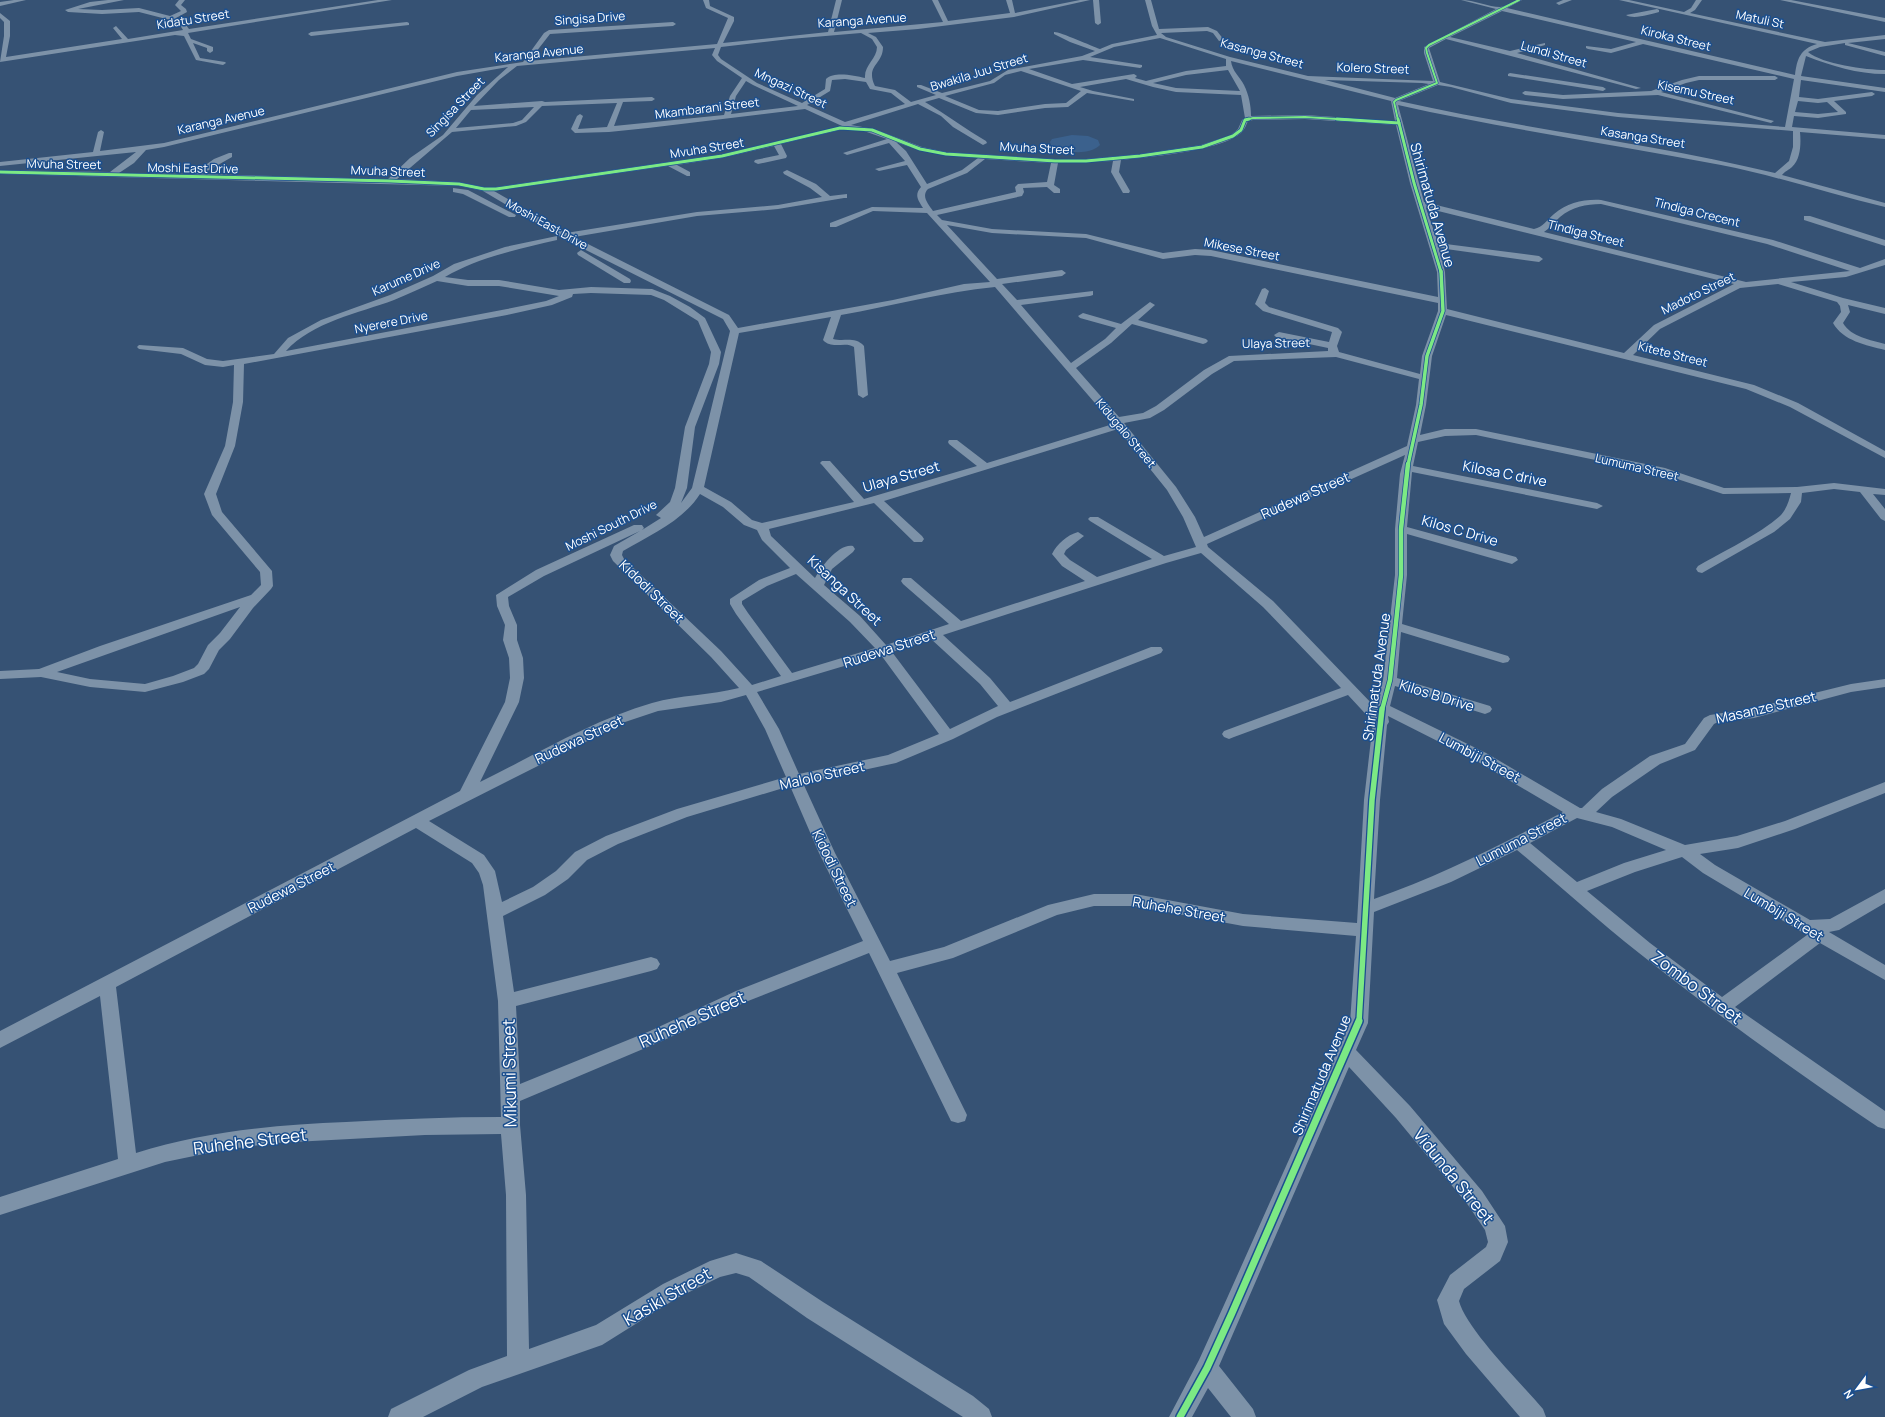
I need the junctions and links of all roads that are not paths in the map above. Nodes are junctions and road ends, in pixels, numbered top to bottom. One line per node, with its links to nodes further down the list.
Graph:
1 (23, 0): 20 (street)
2 (121, 0): 28 (street)
3 (182, 0): 28 (street)
4 (333, 0): 21 (street)
5 (389, 0): 21 (street, Kidatu Street)
6 (706, 0): 51 (street)
7 (840, 0): 38 (street)
8 (935, 0): 33 (street)
9 (1009, 0): 26 (street)
10 (1087, 0): 26 (street, Karanga Avenue)
11 (1096, 0): 30 (street)
12 (1148, 0): 40 (street)
13 (1464, 0): 22 (street, Kiroka Street)
14 (1519, 0): 22 (street)
15 (1569, 0): 19 (street)
16 (1622, 0): 23 (street, Matuli St)
17 (1699, 0): 24 (street)
18 (1784, 0): 29 (street)
19 (1559, 3)
20 (0, 4)
21 (334, 7): 35 (street, Kidatu Street)
22 (1501, 9): 42 (street); 47 (street, Kiroka Street)
23 (1662, 9): 24 (street, Matuli St); 27 (street)
24 (1685, 14): 50 (street, Matuli St)
25 (0, 15): 60 (street)
26 (1014, 15): 33 (street, Karanga Avenue)
27 (1629, 15)
28 (171, 18): 35 (street)
29 (1885, 20)
30 (1098, 23)
31 (407, 24): 41 (street)
32 (673, 24): 62 (street, Singisa Drive)
33 (946, 24): 36 (street, Karanga Avenue)
34 (116, 28): 44 (street)
35 (187, 31): 37 (street, Kidatu Street)
36 (861, 31): 38 (street, Karanga Avenue); 79 (street)
37 (173, 33): 44 (street, Kidatu Street); 45 (street)
38 (831, 33): 51 (street, Karanga Avenue)
39 (1056, 33): 53 (street)
40 (1159, 33): 46 (street, Bwakila Juu Street); 53 (street, Bwakila Juu Street); 59 (street, Kasanga Street)
41 (311, 34)
42 (1445, 37): 55 (street, Lundi Street); 85 (street)
43 (1885, 37): 48 (street)
44 (126, 40): 60 (street, Kidatu Street)
45 (189, 40): 54 (street); 61 (street)
46 (1221, 40)
47 (1644, 42): 52 (street); 76 (street, Kiroka Street)
48 (1839, 42): 50 (street); 57 (street)
49 (1542, 44): 55 (street)
50 (1824, 44): 56 (street)
51 (720, 45): 62 (street, Karanga Avenue); 77 (street, Mngazi Street)
52 (1588, 46)
53 (1098, 50): 58 (street, Bwakila Juu Street)
54 (210, 51)
55 (1510, 53): 70 (street, Lundi Street)
56 (1805, 54): 68 (street); 76 (street)
57 (1885, 54)
58 (1083, 58): 63 (street); 65 (street, Bwakila Juu Street)
59 (1228, 58): 64 (street, Kasanga Street); 66 (street)
60 (1, 60)
61 (223, 63)
62 (521, 64): 109 (street, Singisa Street); 125 (street, Karanga Avenue)
63 (1140, 66)
64 (1260, 66): 67 (street); 75 (street, Kasanga Street)
65 (1022, 68): 83 (street, Bwakila Juu Street); 88 (street)
66 (1229, 68): 84 (street); 93 (street)
67 (1249, 70)
68 (1872, 72): 69 (street); 80 (street)
69 (1885, 72)
70 (1581, 73): 82 (street, Lundi Street); 86 (street)
71 (1510, 75): 81 (street)
72 (1134, 76): 73 (street)
73 (1126, 77): 84 (street); 88 (street)
74 (973, 78): 83 (street)
75 (1308, 78): 85 (street, Kolero Street); 103 (street, Kasanga Street)
76 (1795, 78): 78 (street, Kiroka Street); 95 (street); 99 (street)
77 (745, 79): 108 (street, Mngazi Street); 113 (street)
78 (1805, 79): 80 (street); 90 (street, Kiroka Street)
79 (868, 80): 107 (street); 108 (street)
80 (1869, 80): 89 (street)
81 (1545, 81): 86 (street); 94 (street)
82 (1614, 82): 92 (street); 95 (street, Lundi Street)
83 (985, 83): 97 (street, Bwakila Juu Street)
84 (1146, 83): 93 (street)
85 (1437, 83): 103 (street); 104 (street, Kolero Street)
86 (1562, 83): 92 (street)
87 (920, 86): 97 (street)
88 (1071, 86): 91 (street)
89 (1885, 87)
90 (1885, 90)
91 (1086, 91): 97 (street); 101 (street)
92 (1608, 92): 94 (street, Kisemu Street); 95 (street, Kisemu Street); 111 (street)
93 (1244, 93): 114 (street)
94 (1525, 93): 104 (street)
95 (1656, 93): 117 (street, Kisemu Street)
96 (1885, 94): 102 (street)
97 (940, 95): 105 (street, Bwakila Juu Street)
98 (652, 98): 100 (street, Mkambarani Street)
99 (1795, 99): 102 (street); 110 (street)
100 (621, 100): 106 (street, Mkambarani Street); 119 (street)
101 (1132, 100)
102 (1829, 100): 110 (street)
103 (1395, 101): 115 (street, Shirimatuda Avenue); 142 (street, Kasanga Street)
104 (1511, 101): 111 (street, Kolero Street)
105 (919, 102): 107 (street, Bwakila Juu Street); 123 (street)
106 (542, 103): 109 (street, Mkambarani Street); 118 (street)
107 (910, 105): 116 (street, Bwakila Juu Street)
108 (805, 106): 113 (street, Mkambarani Street); 116 (street, Mngazi Street)
109 (468, 108): 118 (street, Singisa Street)
110 (1792, 114): 117 (street)
111 (1618, 115): 117 (street, Kolero Street)
112 (580, 116): 119 (street, Mkambarani Street)
113 (727, 116): 119 (street, Mkambarani Street)
114 (1248, 119): 115 (street); 130 (street, Mvuha Street)
115 (1399, 123): 152 (street, Shirimatuda Avenue)
116 (847, 126): 122 (street, Mvuha Street); 124 (street, Mvuha Street)
117 (1791, 128): 121 (street); 142 (street)
118 (451, 130): 144 (street, Singisa Street)
119 (609, 130)
120 (101, 132): 127 (street)
121 (1885, 137)
122 (888, 138): 126 (street); 129 (street, Mvuha Street); 133 (street)
123 (983, 143)
124 (777, 144): 132 (street); 135 (street, Mvuha Street)
125 (144, 148): 127 (street, Karanga Avenue); 140 (street)
126 (847, 153)
127 (96, 154): 134 (street, Karanga Avenue)
128 (229, 155): 141 (street)
129 (984, 156): 131 (street, Mvuha Street); 146 (street)
130 (1117, 159): 131 (street, Mvuha Street); 149 (street)
131 (1055, 161): 145 (street)
132 (758, 162)
133 (909, 162): 136 (street); 146 (street)
134 (0, 164)
135 (670, 164): 139 (street); 147 (street, Mvuha Street)
136 (878, 169)
137 (0, 172): 140 (street, Mvuha Street)
138 (787, 172): 151 (street)
139 (687, 174)
140 (111, 175): 141 (street, Mvuha Street)
141 (195, 176): 144 (street, Mvuha Street)
142 (1777, 176): 153 (street, Kasanga Street)
143 (0, 179): 160 (street, Moshi East Drive)
144 (390, 181): 147 (street, Mvuha Street)
145 (1050, 184): 148 (street); 154 (street)
146 (925, 187): 154 (street, Kidugalo Street)
147 (484, 189): 159 (street)
148 (1057, 191)
149 (1126, 191)
150 (844, 196): 151 (street)
151 (828, 198): 159 (street)
152 (1421, 204): 158 (street, Tindiga Street); 162 (street, Shirimatuda Avenue)
153 (1885, 205)
154 (931, 212): 156 (street, Kidugalo Street); 157 (street)
155 (1807, 218): 161 (street)
156 (941, 222): 171 (street, Kidugalo Street); 179 (street, Mikese Street)
157 (833, 225)
158 (1534, 232): 165 (street, Tindiga Crecent); 172 (street, Tindiga Street)
159 (566, 236): 167 (street)
160 (554, 238): 168 (street, Karume Drive); 169 (street, Moshi East Drive)
161 (1885, 243)
162 (1434, 245): 163 (street); 179 (street, Shirimatuda Avenue)
163 (1539, 259)
164 (1885, 262): 165 (street)
165 (1860, 271): 170 (street)
166 (1062, 273): 171 (street)
167 (643, 275): 169 (street, Nyerere Drive); 185 (street)
168 (436, 278): 173 (street, Moshi South Drive); 191 (street, Karume Drive)
169 (626, 281): 173 (street, Nyerere Drive)
170 (1778, 281): 172 (street, Madoto Street); 176 (street, Madoto Street)
171 (995, 283): 177 (street, Kidugalo Street); 181 (street)
172 (1745, 284): 192 (street, Madoto Street)
173 (591, 290): 191 (street, Nyerere Drive); 247 (street, Moshi South Drive)
174 (1265, 291): 190 (street, Ulaya Street)
175 (1090, 293): 177 (street)
176 (1840, 300): 180 (street, Madoto Street); 189 (street)
177 (1015, 303): 194 (street, Kidugalo Street)
178 (1150, 305): 183 (street)
179 (1443, 306): 192 (street, Kitete Street); 195 (street, Shirimatuda Avenue)
180 (1885, 311)
181 (836, 312): 185 (street); 196 (street)
182 (1083, 316): 184 (street)
183 (1131, 321): 184 (street); 187 (street)
184 (1122, 327): 194 (street)
185 (735, 331): 204 (street, Kidodi Street)
186 (1279, 335): 190 (street)
187 (1203, 341)
188 (142, 347): 193 (street, Nyerere Drive)
189 (1885, 347)
190 (1334, 350): 195 (street, Ulaya Street); 197 (street, Ulaya Street)
191 (277, 356): 193 (street, Nyerere Drive)
192 (1626, 356): 200 (street, Kitete Street)
193 (239, 362): 226 (street)
194 (1070, 368): 197 (street, Kidugalo Street)
195 (1425, 378): 199 (street, Shirimatuda Avenue)
196 (863, 395)
197 (1118, 423): 202 (street, Ulaya Street); 217 (street, Kidugalo Street)
198 (953, 442): 202 (street)
199 (1413, 444): 203 (street, Shirimatuda Avenue); 206 (street, Lumuma Street); 217 (street, Rudewa Street)
200 (1883, 452)
201 (826, 463): 209 (street)
202 (985, 467): 208 (street, Ulaya Street)
203 (1407, 468): 210 (street, Kilosa C drive); 214 (street, Shirimatuda Avenue)
204 (698, 488): 213 (street); 239 (street, Kidodi Street)
205 (1863, 489): 206 (street, Lumuma Street); 207 (street, Lumuma Street); 211 (street)
206 (1797, 490): 222 (street)
207 (1885, 492)
208 (876, 499): 209 (street, Ulaya Street); 216 (street)
209 (861, 503): 213 (street, Ulaya Street)
210 (1597, 506)
211 (1885, 516)
212 (1094, 519): 219 (street)
213 (762, 527): 221 (street, Kisanga Street)
214 (1401, 529): 220 (street, Kilos C Drive); 228 (street, Shirimatuda Avenue)
215 (1078, 536): 224 (street)
216 (918, 539)
217 (1201, 546): 219 (street, Rudewa Street); 238 (street, Kidugalo Street)
218 (849, 549): 225 (street)
219 (1162, 560): 224 (street, Rudewa Street)
220 (1512, 560)
221 (798, 569): 225 (street, Kisanga Street); 235 (street)
222 (1702, 569)
223 (907, 581): 227 (street)
224 (1096, 582): 227 (street, Rudewa Street)
225 (817, 586): 230 (street, Kisanga Street)
226 (256, 597): 233 (street); 233 (street)
227 (959, 626): 229 (street, Rudewa Street)
228 (1396, 626): 232 (street); 236 (street, Shirimatuda Avenue)
229 (934, 634): 230 (street, Rudewa Street); 240 (street)
230 (884, 650): 235 (street, Rudewa Street); 244 (street, Kisanga Street)
231 (1156, 650): 240 (street, Malolo Street)
232 (1502, 659)
233 (42, 673): 234 (street)
234 (0, 674)
235 (789, 678): 239 (street, Rudewa Street)
236 (1390, 680): 241 (street, Kilos B Drive); 242 (street, Shirimatuda Avenue)
237 (1885, 683): 248 (street, Masanze Street)
238 (1351, 689): 242 (street, Kidugalo Street); 243 (street)
239 (749, 690): 245 (street, Kidodi Street); 247 (street, Rudewa Street)
240 (1007, 708): 244 (street, Malolo Street)
241 (1485, 709)
242 (1382, 715): 248 (street, Lumbiji Street); 254 (street, Shirimatuda Avenue)
243 (1228, 734)
244 (948, 736): 245 (street, Malolo Street)
245 (794, 780): 255 (street, Malolo Street); 258 (street, Kidodi Street)
246 (1885, 786): 251 (street)
247 (466, 795): 249 (street, Rudewa Street)
248 (1580, 813): 250 (street, Lumuma Street); 251 (street, Lumuma Street)
249 (416, 821): 255 (street, Mikumi Street); 262 (street, Rudewa Street)
250 (1518, 842): 252 (street, Zombo Street); 254 (street, Lumuma Street)
251 (1684, 851): 252 (street); 257 (street, Lumbiji Street)
252 (1576, 889): 264 (street, Zombo Street)
253 (1885, 895): 257 (street)
254 (1365, 909): 256 (street, Shirimatuda Avenue)
255 (496, 912): 263 (street, Mikumi Street)
256 (1363, 930): 260 (street, Ruhehe Street); 266 (street, Shirimatuda Avenue)
257 (1812, 931): 261 (street, Lumbiji Street); 264 (street)
258 (873, 944): 260 (street, Kidodi Street); 267 (street, Ruhehe Street)
259 (651, 964): 263 (street)
260 (886, 969): 268 (street, Kidodi Street)
261 (1885, 973)
262 (107, 983): 265 (street, Rudewa Street); 271 (street)
263 (507, 1001): 267 (street, Mikumi Street)
264 (1721, 1007): 269 (street, Zombo Street)
265 (0, 1040)
266 (1346, 1052): 274 (street, Shirimatuda Avenue); 279 (street, Vidunda Street)
267 (511, 1096): 270 (street, Mikumi Street)
268 (958, 1115)
269 (1885, 1121)
270 (510, 1125): 271 (street, Ruhehe Street); 273 (street, Mikumi Street)
271 (128, 1164): 272 (street, Ruhehe Street)
272 (0, 1206)
273 (518, 1364): 275 (street, Kasiki Street); 276 (street, Kasiki Street)
274 (1206, 1368): 277 (street, Shirimatuda Avenue); 278 (street)
275 (399, 1417)
276 (981, 1417)
277 (1180, 1417)
278 (1245, 1417)
279 (1535, 1417)

